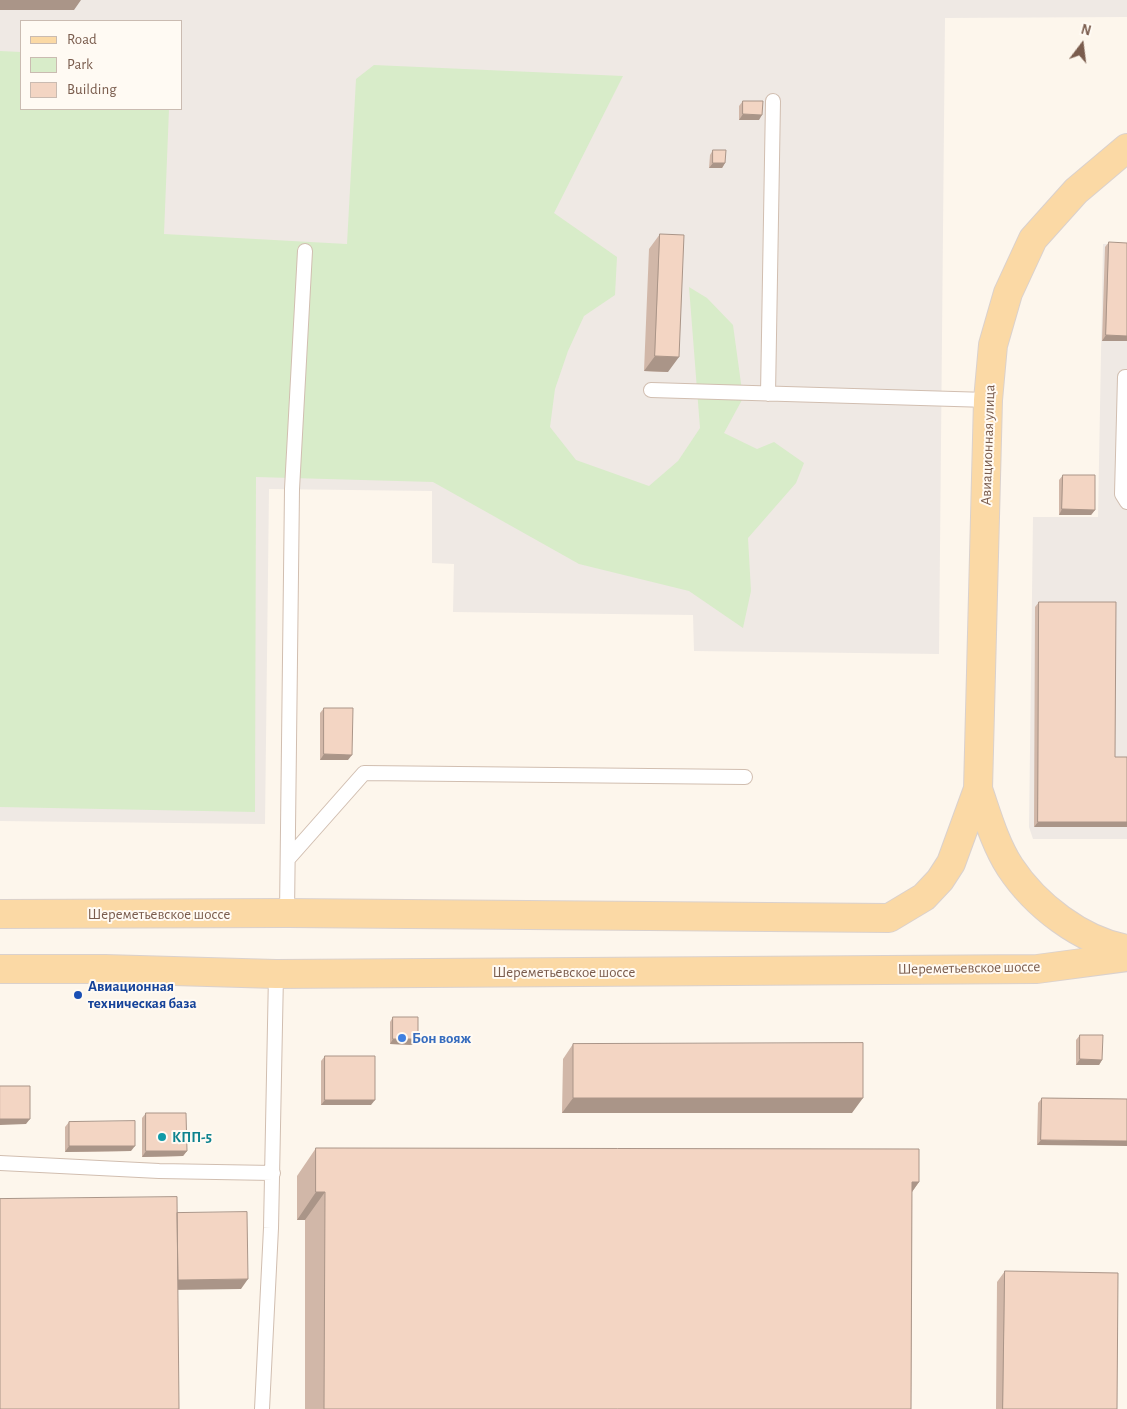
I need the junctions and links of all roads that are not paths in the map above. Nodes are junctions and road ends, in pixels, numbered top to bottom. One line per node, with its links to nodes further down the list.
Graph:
1 (773, 101): 6 (lane)
2 (1127, 148): 7 (main road, Авиационная улица)
3 (305, 251): 11 (lane)
4 (1127, 378): 8 (lane)
5 (651, 390): 6 (lane)
6 (768, 394): 7 (lane)
7 (988, 400): 10 (main road, Авиационная улица)
8 (1127, 502)
9 (745, 777): 11 (lane)
10 (978, 789): 14 (main road, Авиационная улица); 15 (main road, Авиационная улица)
11 (288, 859): 12 (lane)
12 (288, 913): 13 (main road, Шереметьевское шоссе); 14 (main road, Шереметьевское шоссе)
13 (0, 914)
14 (889, 918)
15 (1127, 949)
16 (1127, 957): 18 (main road, Шереметьевское шоссе)
17 (0, 969): 18 (main road, Шереметьевское шоссе)
18 (276, 974): 20 (lane)
19 (0, 1163): 20 (lane)
20 (272, 1173): 21 (lane)
21 (262, 1409)

